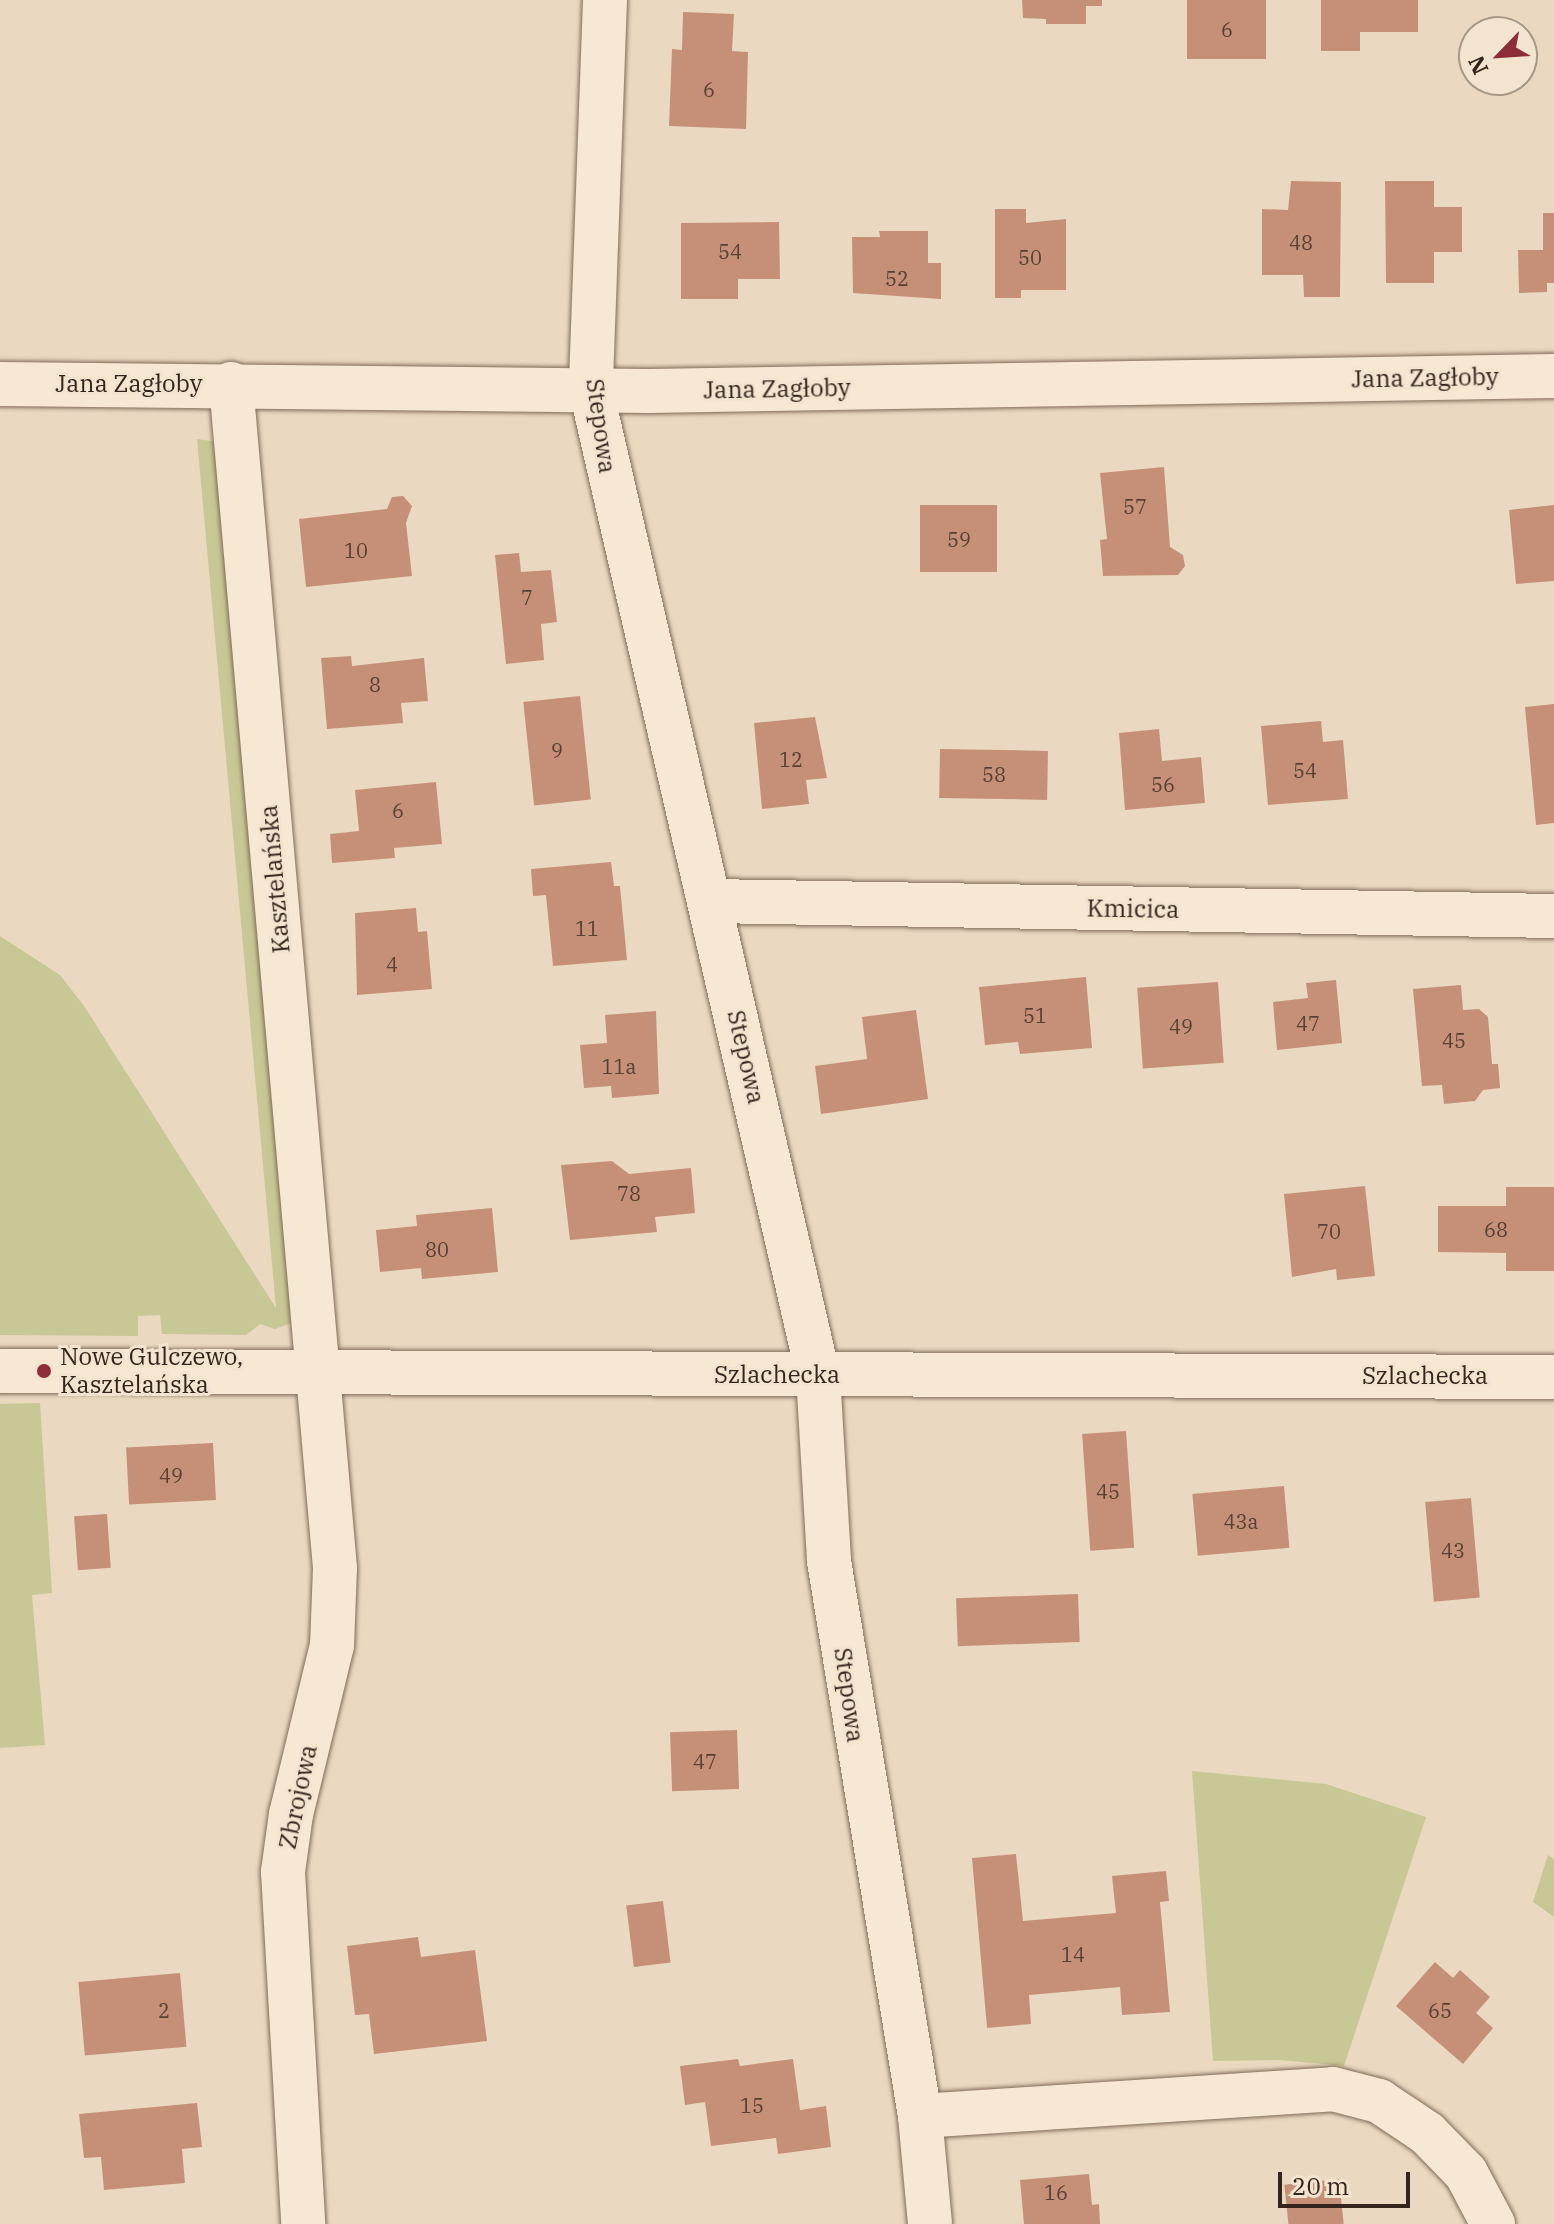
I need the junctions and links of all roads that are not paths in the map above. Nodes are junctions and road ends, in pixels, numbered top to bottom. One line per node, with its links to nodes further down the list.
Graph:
1 (605, 0): 5 (street, Stepowa)
2 (1554, 376): 5 (street, Jana Zagłoby)
3 (0, 384): 4 (street, Jana Zagłoby)
4 (231, 384): 5 (street, Jana Zagłoby); 9 (street, Kasztelańska)
5 (591, 390): 6 (street, Stepowa)
6 (711, 901): 7 (street, Kmicica); 10 (street, Stepowa)
7 (1554, 916)
8 (0, 1371): 9 (street, Szlachecka)
9 (319, 1374): 10 (street, Szlachecka); 13 (street, Zbrojowa)
10 (818, 1375): 11 (street, Szlachecka); 12 (street, Stepowa)
11 (1554, 1377)
12 (920, 2116): 14 (street, Stepowa); 15 (street)
13 (303, 2224)
14 (930, 2224)
15 (1493, 2224)

